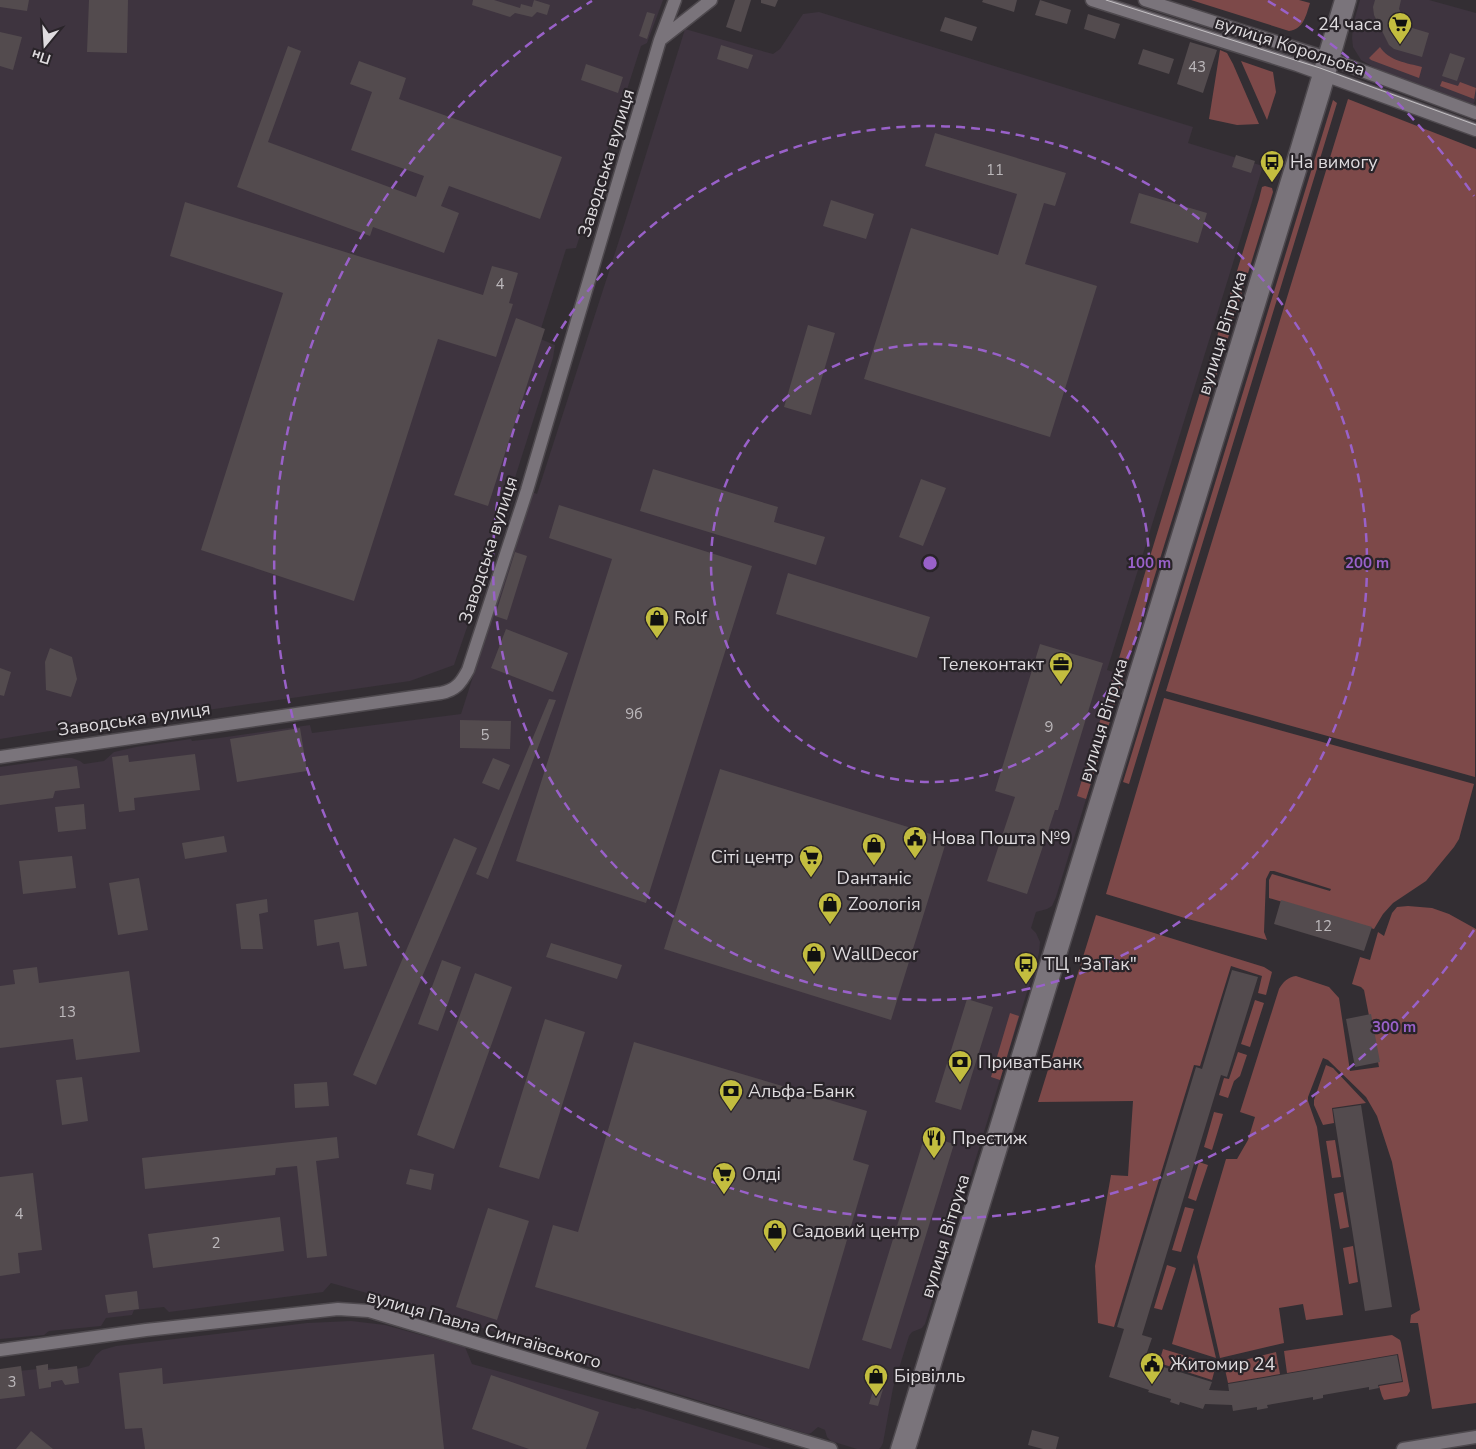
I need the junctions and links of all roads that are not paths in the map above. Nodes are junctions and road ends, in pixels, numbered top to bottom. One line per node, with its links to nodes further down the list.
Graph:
1 (675, 0): 7 (main road, Заводська вулиця)
2 (711, 0): 7 (main road)
3 (1092, 0): 9 (main road, вулиця Корольова)
4 (1145, 0): 8 (main road, вулиця Корольова)
5 (1341, 0): 8 (main road, вулиця Вітрука)
6 (1350, 0): 8 (main road, вулиця Вітрука)
7 (660, 40): 12 (main road, Заводська вулиця)
8 (1328, 59): 9 (main road, вулиця Вітрука); 10 (main road, вулиця Корольова)
9 (1324, 75): 11 (main road, вулиця Корольова); 17 (main road, вулиця Вітрука); 18 (main road, вулиця Вітрука)
10 (1476, 113)
11 (1476, 130)
12 (0, 757)
13 (0, 1350): 16 (main road, вулиця Павла Сингаївського)
14 (1476, 1437): 15 (main road)
15 (1428, 1447): 19 (main road)
16 (831, 1449)
17 (897, 1449)
18 (909, 1449)
19 (1403, 1449)

